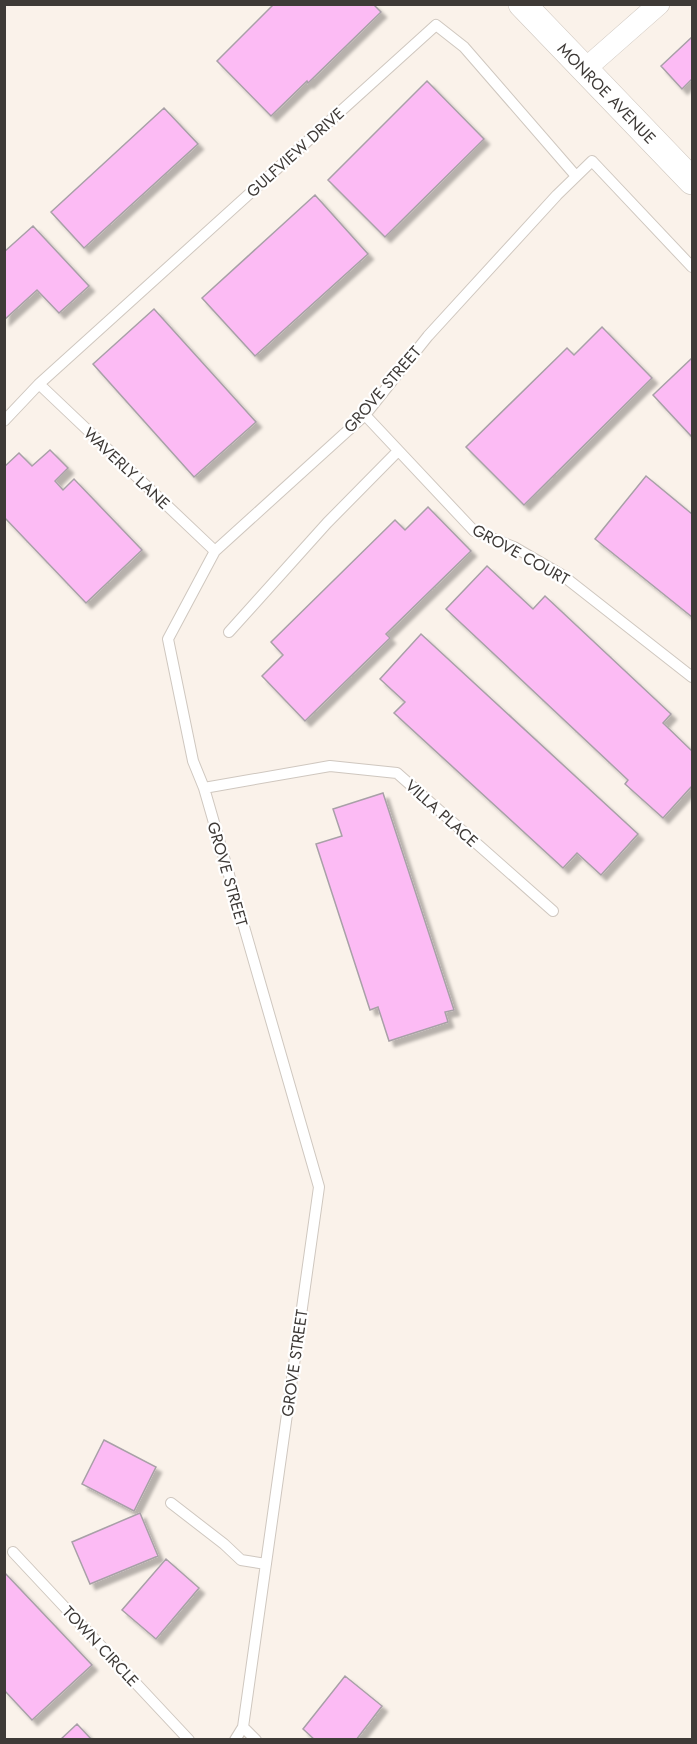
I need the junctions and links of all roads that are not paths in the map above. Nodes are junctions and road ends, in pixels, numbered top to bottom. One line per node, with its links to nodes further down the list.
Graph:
1 (522, 4): 3 (street, MONROE AVENUE)
2 (659, 4): 3 (street)
3 (584, 70): 5 (street, MONROE AVENUE)
4 (576, 176): 6 (lane, GROVE STREET); 7 (lane, GULFVIEW DRIVE); 8 (lane, GROVE STREET)
5 (693, 181)
6 (693, 267)
7 (39, 384): 9 (lane, GULFVIEW DRIVE); 11 (lane, WAVERLY LANE)
8 (365, 415): 10 (lane, GROVE COURT); 11 (lane, GROVE STREET)
9 (4, 421)
10 (398, 451): 12 (lane); 13 (lane, GROVE COURT)
11 (215, 551): 14 (lane, GROVE STREET)
12 (229, 632)
13 (693, 677)
14 (204, 788): 15 (lane, VILLA PLACE); 18 (lane, GROVE STREET)
15 (553, 911)
16 (171, 1503): 18 (lane)
17 (13, 1552): 20 (lane, TOWN CIRCLE)
18 (266, 1564): 19 (lane, GROVE STREET)
19 (243, 1727): 21 (lane, GROVE STREET); 22 (lane)
20 (189, 1740)
21 (235, 1740)
22 (256, 1740)

